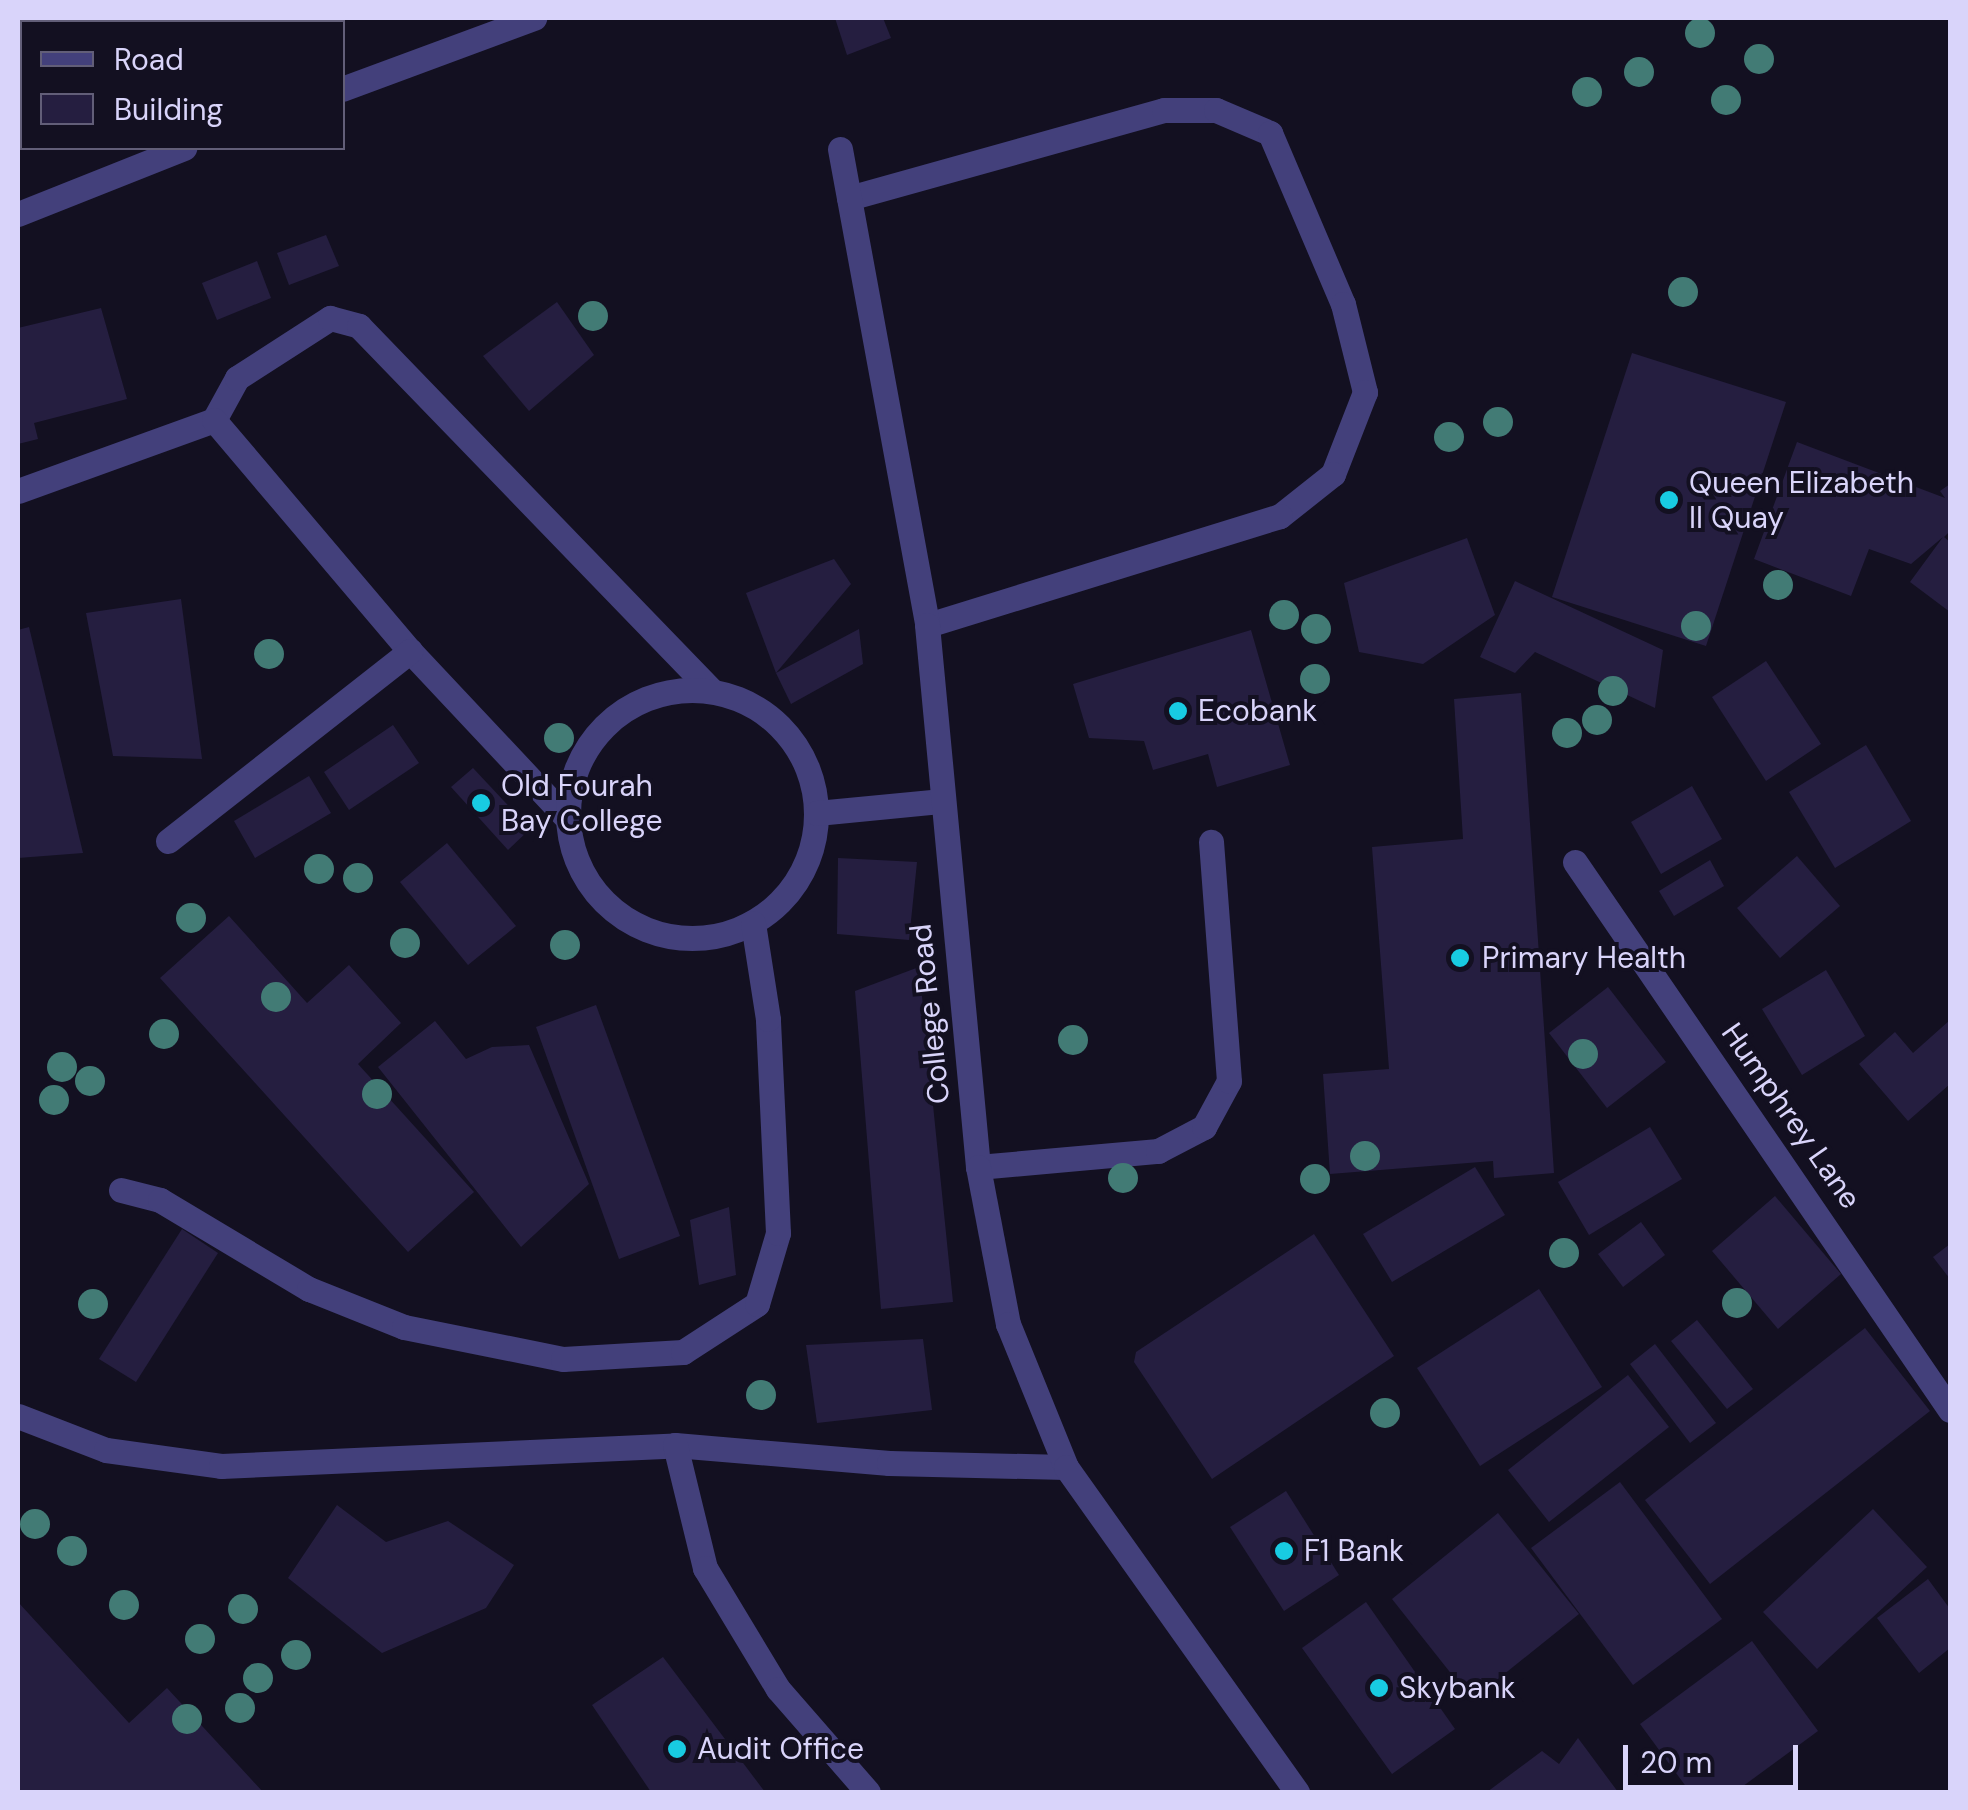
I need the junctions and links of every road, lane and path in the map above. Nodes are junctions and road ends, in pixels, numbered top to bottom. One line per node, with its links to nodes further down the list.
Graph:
1 (534, 18): 2 (street)
2 (345, 88)
3 (840, 149): 5 (street, College Road)
4 (179, 150): 6 (street)
5 (848, 198): 9 (street, College Road); 9 (street)
6 (18, 214)
7 (214, 420): 8 (street); 10 (street); 11 (street)
8 (18, 491)
9 (927, 625): 12 (street, College Road)
10 (410, 652): 14 (street); 15 (street)
11 (710, 690): 13 (street); 14 (street)
12 (942, 801): 13 (street); 19 (street, College Road)
13 (817, 812): 18 (street)
14 (566, 818): 18 (street)
15 (168, 841)
16 (1211, 842): 19 (street)
17 (1575, 862): 21 (street, Humphrey Lane)
18 (753, 922): 20 (street)
19 (978, 1167): 24 (street, College Road)
20 (121, 1190)
21 (1950, 1410)
22 (18, 1416): 23 (street)
23 (676, 1445): 24 (street); 25 (street)
24 (1066, 1467): 26 (street, College Road)
25 (868, 1792)
26 (1297, 1792)

